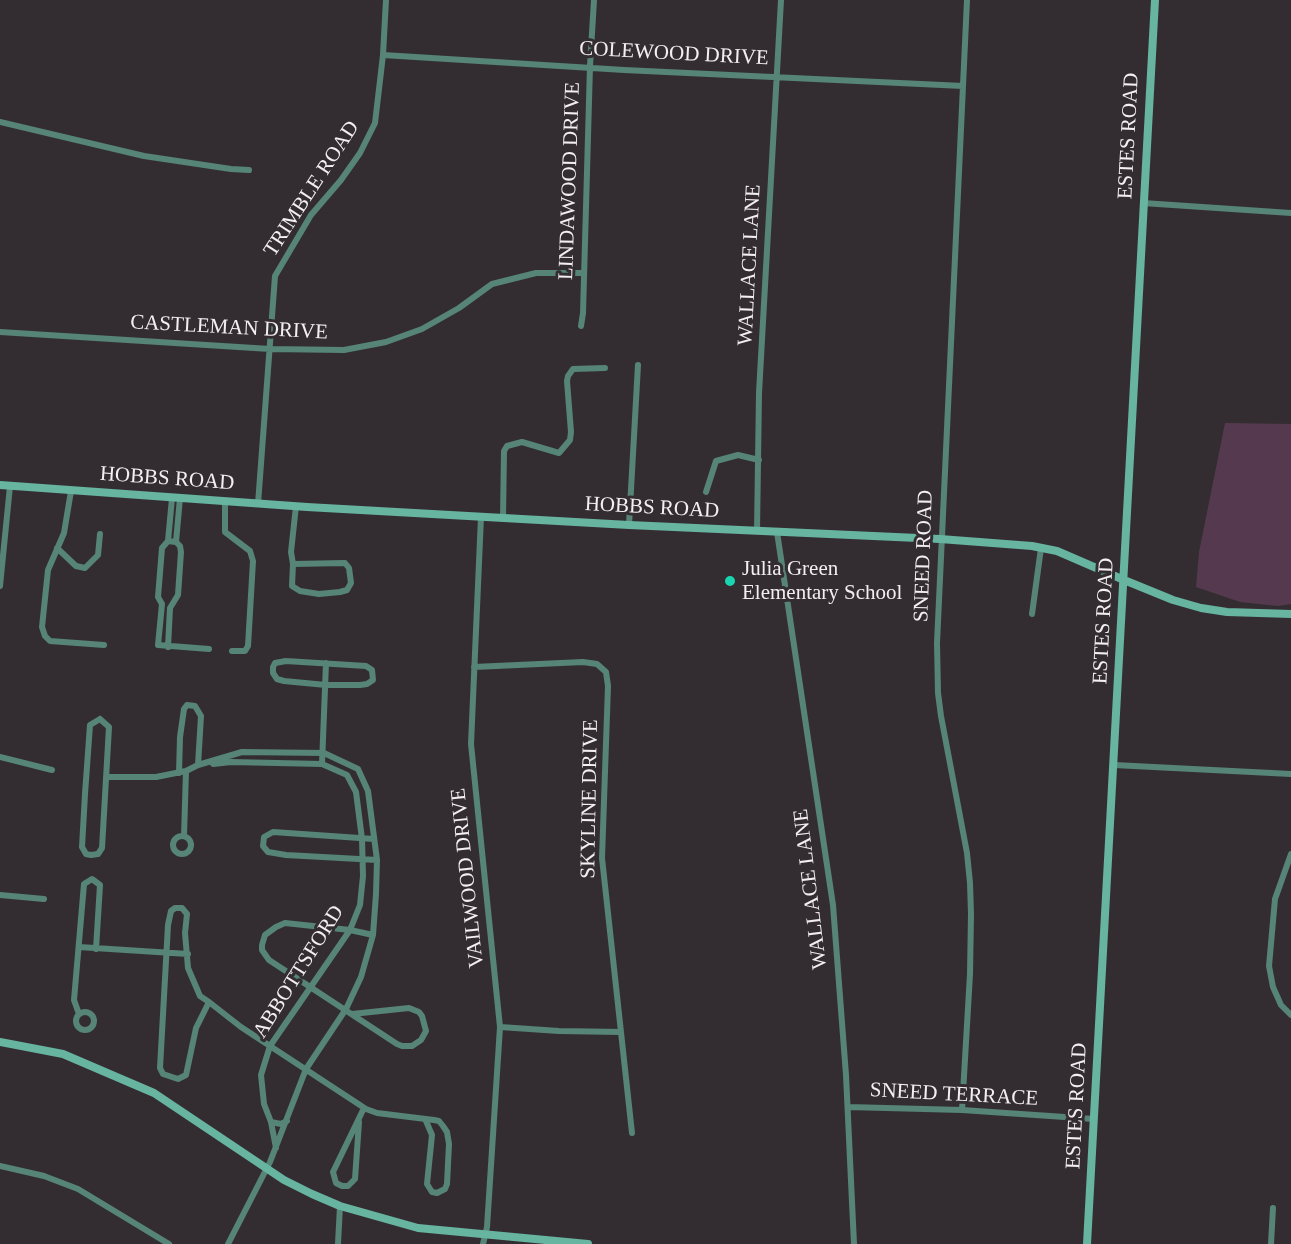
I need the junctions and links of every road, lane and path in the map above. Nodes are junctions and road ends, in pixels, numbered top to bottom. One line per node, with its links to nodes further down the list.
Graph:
1 (386, 0): 6 (street, TRIMBLE ROAD)
2 (594, 0): 7 (street, LINDAWOOD DRIVE)
3 (781, 0): 8 (street, WALLACE LANE)
4 (967, 0): 9 (street, SNEED ROAD)
5 (1155, 0): 12 (main road, ESTES ROAD)
6 (383, 55): 7 (street, COLEWOOD DRIVE); 17 (street, TRIMBLE ROAD)
7 (590, 66): 8 (street, COLEWOOD DRIVE); 14 (street, LINDAWOOD DRIVE)
8 (777, 76): 9 (street, COLEWOOD DRIVE); 20 (street, WALLACE LANE)
9 (963, 86): 34 (street, SNEED ROAD)
10 (0, 122): 11 (street)
11 (249, 170)
12 (1143, 203): 13 (street); 40 (main road, ESTES ROAD)
13 (1291, 213)
14 (584, 273): 15 (street, LINDAWOOD DRIVE); 17 (street, CASTLEMAN DRIVE)
15 (581, 326)
16 (0, 332): 17 (street, CASTLEMAN DRIVE)
17 (270, 350): 26 (street, TRIMBLE ROAD)
18 (638, 364): 30 (street)
19 (604, 368): 29 (street)
20 (759, 460): 23 (street); 31 (street, WALLACE LANE)
21 (5, 486): 22 (main road, HOBBS ROAD); 41 (street)
22 (70, 491): 24 (main road, HOBBS ROAD); 37 (street)
23 (706, 492)
24 (176, 498): 25 (main road, HOBBS ROAD); 35 (street); 36 (street)
25 (225, 502): 26 (main road, HOBBS ROAD); 49 (street)
26 (258, 504): 27 (main road, HOBBS ROAD)
27 (296, 506): 28 (main road, HOBBS ROAD); 39 (street)
28 (481, 517): 29 (main road, HOBBS ROAD); 51 (street, VAILWOOD DRIVE)
29 (503, 518): 30 (main road, HOBBS ROAD)
30 (629, 525): 31 (main road, HOBBS ROAD)
31 (757, 531): 32 (main road, HOBBS ROAD)
32 (777, 532): 34 (main road, HOBBS ROAD); 86 (street, WALLACE LANE)
33 (100, 534): 37 (street)
34 (940, 539): 38 (main road, HOBBS ROAD); 88 (street, SNEED ROAD)
35 (168, 542): 36 (street); 42 (street)
36 (176, 542): 43 (street)
37 (57, 548): 46 (street)
38 (1041, 548): 40 (main road, HOBBS ROAD); 44 (street)
39 (293, 564): 39 (street)
40 (1124, 580): 45 (main road, HOBBS ROAD); 57 (main road, ESTES ROAD)
41 (0, 586)
42 (162, 604): 43 (street); 47 (street)
43 (173, 604): 47 (street)
44 (1032, 614)
45 (1291, 614)
46 (104, 645)
47 (168, 647): 48 (street)
48 (208, 649)
49 (232, 651)
50 (326, 663): 52 (street); 52 (street); 52 (street)
51 (474, 667): 81 (street, VAILWOOD DRIVE); 82 (street, SKYLINE DRIVE)
52 (326, 685): 53 (street)
53 (324, 753): 55 (street); 56 (street, ABBOTTSFORD); 64 (street, ABBOTTSFORD)
54 (0, 758): 58 (street)
55 (322, 764): 56 (street, ABBOTTSFORD); 63 (street, ABBOTTSFORD)
56 (198, 765): 59 (street, ABBOTTSFORD); 59 (street)
57 (1114, 765): 60 (street); 89 (main road, ESTES ROAD)
58 (52, 770)
59 (183, 772): 61 (street, ABBOTTSFORD); 62 (street)
60 (1291, 774)
61 (106, 777): 61 (street)
62 (184, 836)
63 (362, 839): 64 (street); 66 (street, ABBOTTSFORD); 66 (street)
64 (374, 839): 67 (street, ABBOTTSFORD)
65 (1291, 854): 80 (street)
66 (363, 859): 67 (street); 70 (street, ABBOTTSFORD)
67 (377, 860): 71 (street, ABBOTTSFORD)
68 (0, 895): 69 (street)
69 (44, 899)
70 (350, 930): 71 (street); 76 (street, ABBOTTSFORD); 76 (street)
71 (373, 935): 78 (street, ABBOTTSFORD)
72 (79, 947): 73 (street); 73 (street); 79 (street)
73 (96, 949): 74 (street)
74 (167, 953): 75 (street); 75 (street); 77 (street)
75 (188, 954): 77 (street)
76 (310, 987): 78 (street); 84 (street, ABBOTTSFORD)
77 (209, 1002): 84 (street)
78 (349, 1012): 78 (street); 85 (street, ABBOTTSFORD)
79 (79, 1014)
80 (1291, 1015)
81 (500, 1027): 82 (street); 102 (street, VAILWOOD DRIVE)
82 (621, 1032): 95 (street, SKYLINE DRIVE)
83 (0, 1042): 99 (main road)
84 (270, 1046): 85 (street); 92 (street, ABBOTTSFORD)
85 (306, 1069): 87 (street); 91 (street, ABBOTTSFORD)
86 (848, 1107): 88 (street, SNEED TERRACE); 107 (street, WALLACE LANE)
87 (364, 1108): 90 (street); 93 (street)
88 (962, 1110): 89 (street, SNEED TERRACE)
89 (1094, 1119): 108 (main road, ESTES ROAD)
90 (426, 1120): 94 (street); 96 (street)
91 (287, 1121): 92 (street); 97 (street, ABBOTTSFORD)
92 (271, 1122): 97 (street, ABBOTTSFORD)
93 (359, 1122): 93 (street)
94 (447, 1132): 96 (street); 96 (street)
95 (632, 1133)
96 (432, 1135)
97 (276, 1149): 99 (street, ABBOTTSFORD)
98 (0, 1166): 103 (street)
99 (267, 1168): 100 (main road); 104 (street, ABBOTTSFORD)
100 (340, 1206): 102 (main road); 105 (street)
101 (1273, 1208): 109 (street)
102 (484, 1239): 106 (main road)
103 (169, 1244)
104 (228, 1244)
105 (338, 1244)
106 (588, 1244)
107 (854, 1244)
108 (1087, 1244)
109 (1271, 1244)

